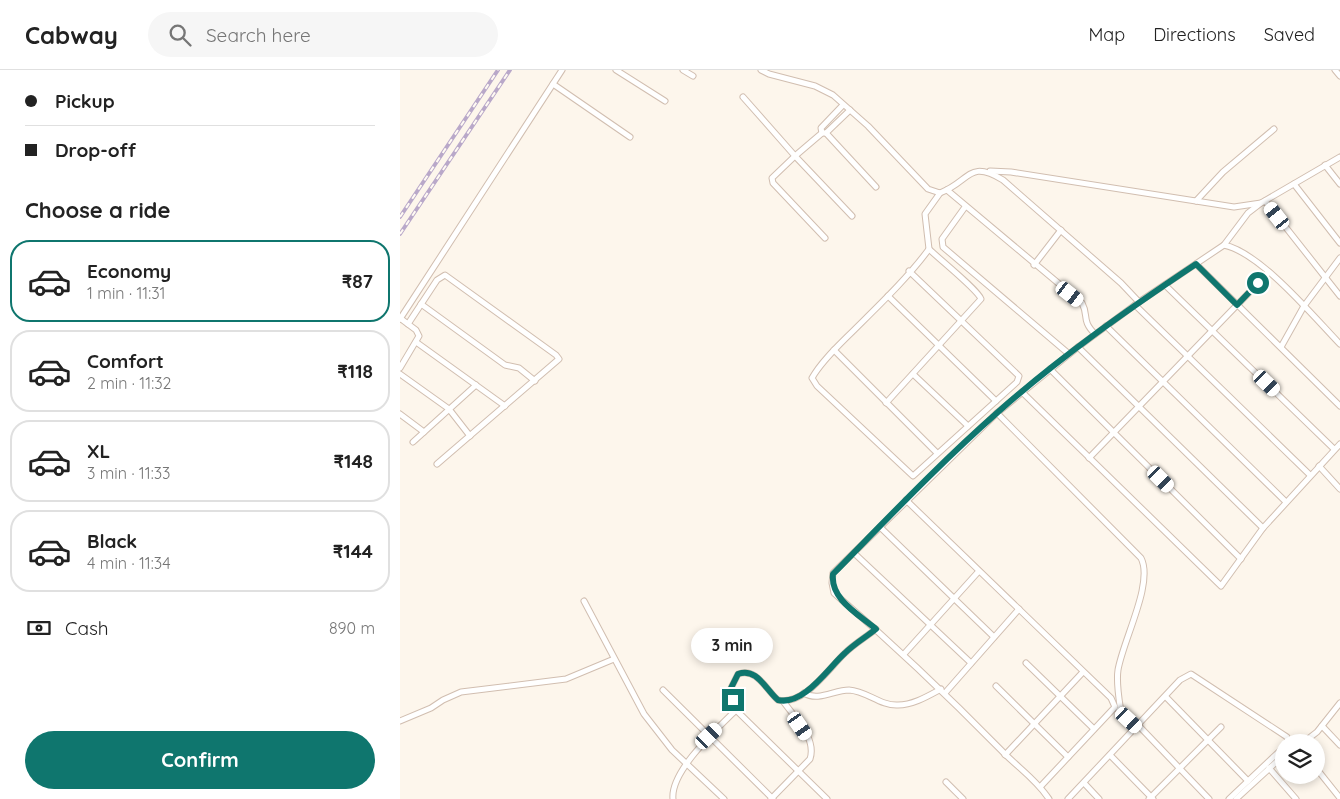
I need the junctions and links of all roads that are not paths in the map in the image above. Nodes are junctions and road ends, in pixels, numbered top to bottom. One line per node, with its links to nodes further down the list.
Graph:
1 (562, 70): 8 (street)
2 (616, 70): 10 (street)
3 (683, 70): 6 (street)
4 (1336, 70): 7 (street)
5 (765, 71): 11 (street)
6 (693, 76)
7 (1340, 76)
8 (553, 84): 15 (street); 47 (street)
9 (743, 97): 16 (street)
10 (665, 101)
11 (844, 105): 12 (street); 14 (street)
12 (850, 110): 14 (street); 24 (street)
13 (1274, 129): 25 (street)
14 (824, 133): 16 (street); 22 (street)
15 (630, 137)
16 (795, 156): 28 (street); 30 (street)
17 (1340, 157): 18 (street)
18 (1325, 166): 20 (street); 21 (street)
19 (989, 171): 23 (street); 25 (street); 29 (street)
20 (1294, 184): 26 (street); 31 (street)
21 (1340, 184)
22 (876, 187)
23 (947, 190): 24 (street); 27 (street)
24 (940, 193): 33 (street)
25 (1196, 201): 26 (street)
26 (1263, 202): 32 (street); 39 (street)
27 (965, 207): 36 (street); 59 (street)
28 (852, 216)
29 (1061, 230): 36 (street); 43 (street)
30 (825, 238)
31 (1340, 243)
32 (1224, 245): 35 (street); 38 (street)
33 (929, 249): 37 (street); 48 (street)
34 (1340, 258): 39 (street)
35 (1196, 264): 40 (street); 45 (street)
36 (1034, 265): 52 (street)
37 (909, 271): 41 (street); 48 (street)
38 (1269, 272): 45 (street); 46 (street)
39 (1325, 278): 42 (street); 46 (street)
40 (1165, 284): 43 (street); 51 (street)
41 (888, 296): 55 (street); 58 (street)
42 (1340, 296)
43 (1137, 303): 50 (street); 60 (street)
44 (421, 304): 49 (street); 65 (street); 65 (street)
45 (1237, 305): 51 (street); 57 (street)
46 (1304, 306): 54 (street); 57 (street)
47 (400, 319): 49 (street)
48 (963, 321): 55 (street); 69 (street)
49 (408, 324): 53 (street)
50 (1106, 326): 52 (street); 66 (street)
51 (1212, 330): 60 (street); 83 (street)
52 (1095, 334): 56 (street)
53 (416, 342): 61 (street); 67 (street)
54 (1340, 344)
55 (939, 347): 64 (street); 69 (street)
56 (1078, 347): 59 (street); 73 (street)
57 (1281, 347): 72 (street)
58 (834, 350): 70 (street); 84 (street)
59 (1069, 354): 62 (street)
60 (1189, 356): 66 (street); 88 (street)
61 (400, 368)
62 (1050, 369): 68 (street); 79 (street)
63 (400, 374): 74 (street)
64 (913, 374): 70 (street); 77 (street)
65 (535, 381): 71 (street)
66 (1163, 382): 73 (street); 91 (street)
67 (476, 385): 71 (street); 74 (street)
68 (1022, 392): 75 (street); 85 (street)
69 (996, 401): 77 (street)
70 (886, 403): 84 (street)
71 (505, 406): 80 (street)
72 (1340, 406)
73 (1138, 407): 79 (street); 93 (street)
74 (449, 410): 78 (street); 80 (street)
75 (997, 413): 90 (street); 118 (street)
76 (400, 414): 78 (street)
77 (968, 426): 84 (street)
78 (424, 432): 81 (street)
79 (1113, 432): 85 (street); 95 (street)
80 (470, 436): 86 (street)
81 (413, 442)
82 (1340, 444): 83 (street)
83 (1334, 449): 87 (street)
84 (937, 453)
85 (1089, 458): 95 (street)
86 (437, 464)
87 (1319, 466): 88 (street); 89 (street)
88 (1310, 475): 91 (street)
89 (1340, 489)
90 (906, 500): 92 (street); 96 (street)
91 (1286, 502): 93 (street)
92 (880, 527): 94 (street); 97 (street)
93 (1263, 528): 95 (street)
94 (854, 552): 100 (street); 101 (street)
95 (1241, 559)
96 (980, 572): 97 (street); 99 (street)
97 (955, 598): 100 (street); 102 (street)
98 (584, 601): 104 (street)
99 (1018, 609): 102 (street); 107 (street)
100 (930, 625): 103 (street); 105 (street)
101 (876, 629): 103 (street); 111 (street)
102 (994, 637): 105 (street)
103 (904, 654): 110 (street)
104 (614, 659): 119 (street); 134 (street)
105 (971, 663): 110 (street)
106 (1026, 663): 112 (street)
107 (1083, 672): 112 (street); 116 (street)
108 (996, 686): 120 (street)
109 (663, 690): 127 (street)
110 (943, 691): 111 (street); 130 (street)
111 (804, 693): 114 (street)
112 (1060, 697): 120 (street); 124 (street)
113 (1166, 697): 121 (street); 125 (street); 128 (street)
114 (783, 701): 117 (street); 138 (street)
115 (1340, 703): 122 (street)
116 (1115, 707): 118 (street); 124 (street)
117 (736, 710): 127 (street); 138 (street)
118 (1121, 712): 121 (street)
119 (400, 721)
120 (1035, 724): 130 (street); 133 (street)
121 (1138, 726): 131 (street); 136 (street)
122 (1322, 726): 126 (street); 129 (street)
123 (1220, 727): 128 (street)
124 (1094, 729): 133 (street)
125 (1283, 734)
126 (1313, 734)
127 (709, 736): 134 (street); 149 (street)
128 (1208, 740): 136 (street); 140 (street)
129 (1340, 745)
130 (1005, 755): 143 (street)
131 (1110, 755): 142 (street); 145 (street)
132 (1275, 755): 140 (street)
133 (1068, 757): 143 (street)
134 (686, 763): 147 (street); 148 (street)
135 (1275, 763): 137 (street)
136 (1179, 768): 145 (street); 155 (street)
137 (1269, 768): 144 (street); 159 (street)
138 (798, 771): 149 (street); 150 (street)
139 (1325, 779): 146 (street)
140 (1248, 781): 156 (street)
141 (946, 782): 151 (street)
142 (1084, 783): 153 (street); 154 (street)
143 (1041, 786): 152 (street)
144 (1242, 794): 157 (street); 158 (street)
145 (1151, 798)
146 (1340, 798)
147 (674, 799)
148 (724, 799)
149 (772, 799)
150 (827, 799)
151 (963, 799)
152 (1049, 799)
153 (1068, 799)
154 (1099, 799)
155 (1209, 799)
156 (1229, 799)
157 (1236, 799)
158 (1247, 799)
159 (1296, 799)

